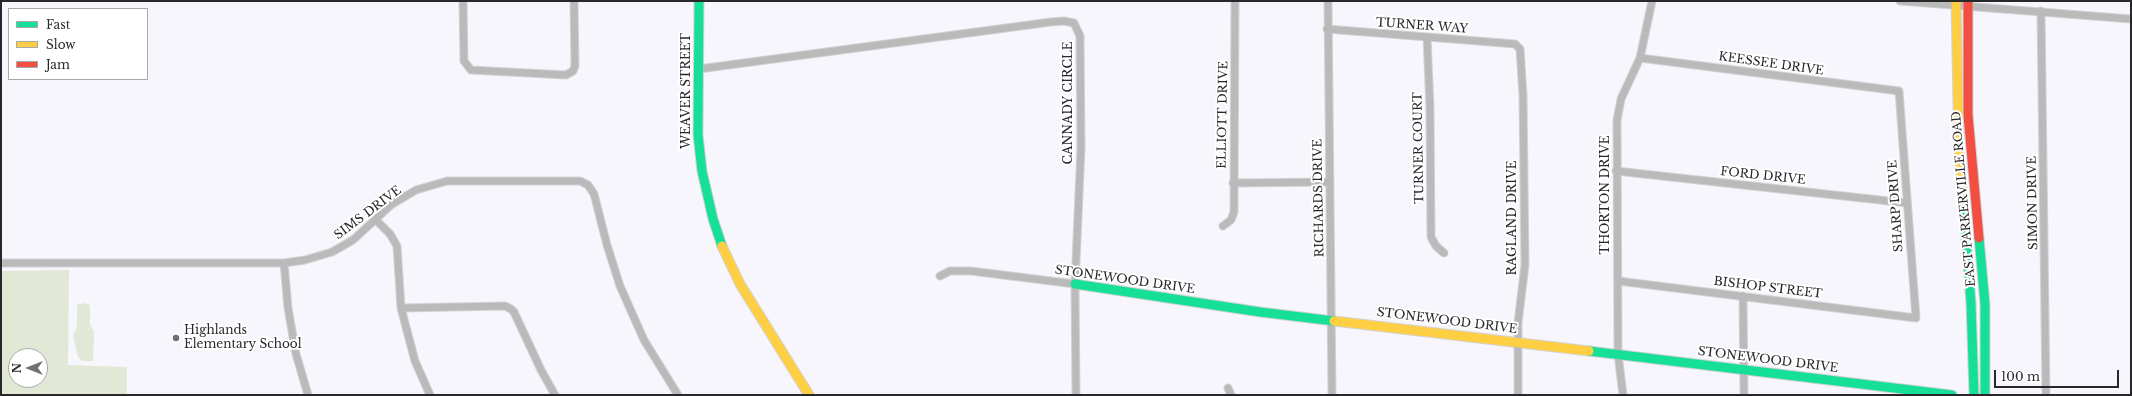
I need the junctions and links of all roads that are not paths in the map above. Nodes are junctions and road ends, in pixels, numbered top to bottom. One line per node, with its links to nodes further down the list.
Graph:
1 (463, 1): 2 (street)
2 (574, 1)
3 (699, 1): 16 (street, WEAVER STREET)
4 (1235, 1): 20 (street, ELLIOTT DRIVE)
5 (1328, 1): 12 (street, RICHARDS DRIVE)
6 (1652, 1): 15 (street, THORTON DRIVE)
7 (1900, 1): 8 (street)
8 (1956, 3): 9 (street); 50 (street, EAST PARKERVILLE ROAD)
9 (1968, 4): 10 (street); 51 (street, EAST PARKERVILLE ROAD)
10 (2041, 11): 11 (street); 52 (street, SIMON DRIVE)
11 (2131, 19)
12 (1327, 29): 13 (street, TURNER WAY); 19 (street, RICHARDS DRIVE)
13 (1428, 37): 14 (street, TURNER WAY); 24 (street, TURNER COURT)
14 (1514, 44): 34 (street, RAGLAND DRIVE)
15 (1640, 58): 17 (street, KEESSEE DRIVE); 18 (street, THORTON DRIVE)
16 (699, 69): 29 (street, CANNADY CIRCLE); 42 (street, WEAVER STREET)
17 (1899, 91): 21 (street, SHARP DRIVE)
18 (1616, 171): 21 (street, FORD DRIVE); 28 (street, THORTON DRIVE)
19 (1330, 182): 20 (street); 33 (street, RICHARDS DRIVE)
20 (1233, 183): 23 (street, ELLIOTT DRIVE)
21 (1907, 203): 32 (street, SHARP DRIVE)
22 (376, 220): 26 (street, SIMS DRIVE); 31 (street); 41 (street, SIMS DRIVE)
23 (1223, 226)
24 (1444, 252)
25 (1, 263): 26 (street, SIMS DRIVE)
26 (284, 263): 38 (street)
27 (940, 276): 29 (street, STONEWOOD DRIVE)
28 (1618, 281): 30 (street, BISHOP STREET); 35 (street, THORTON DRIVE)
29 (1075, 284): 33 (street, STONEWOOD DRIVE); 43 (street, CANNADY CIRCLE)
30 (1743, 296): 32 (street, BISHOP STREET); 36 (street)
31 (401, 308): 39 (street); 40 (street)
32 (1916, 318)
33 (1332, 319): 34 (street, STONEWOOD DRIVE); 45 (street, RICHARDS DRIVE)
34 (1518, 342): 35 (street, STONEWOOD DRIVE); 46 (street, RAGLAND DRIVE)
35 (1618, 354): 36 (street, STONEWOOD DRIVE); 47 (street, THORTON DRIVE)
36 (1744, 369): 48 (street); 49 (street, STONEWOOD DRIVE)
37 (1228, 388): 44 (street)
38 (308, 395)
39 (430, 395)
40 (555, 395)
41 (678, 395)
42 (809, 395)
43 (1076, 395)
44 (1232, 395)
45 (1332, 395)
46 (1518, 395)
47 (1623, 395)
48 (1744, 395)
49 (1952, 395)
50 (1974, 395)
51 (1985, 395)
52 (2046, 395)

